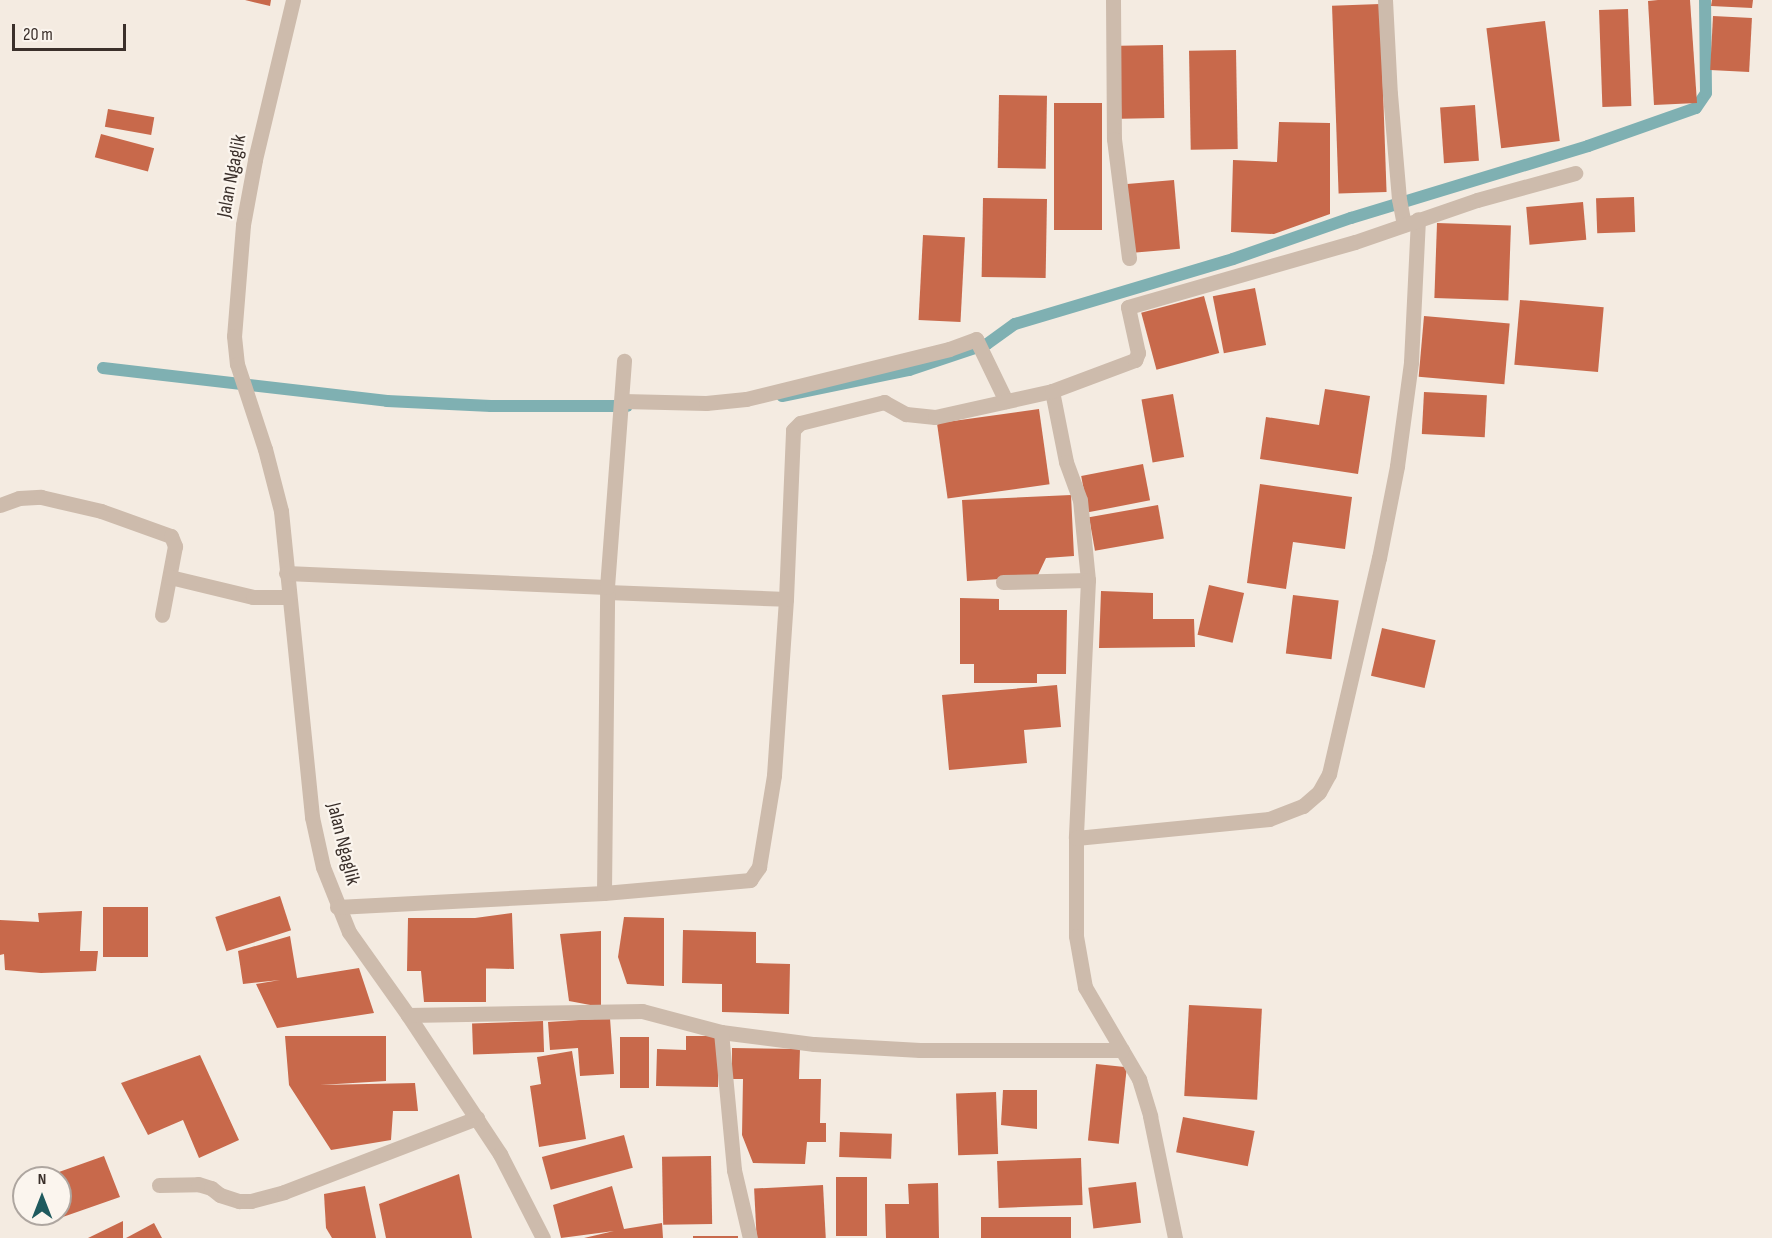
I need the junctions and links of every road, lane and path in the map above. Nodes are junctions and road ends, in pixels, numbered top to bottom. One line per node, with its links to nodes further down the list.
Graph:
1 (293, 0): 12 (street, Jalan Ngaglik)
2 (1113, 0): 6 (street)
3 (1385, 0): 5 (street)
4 (1575, 173): 5 (street)
5 (1408, 222): 8 (street); 20 (street)
6 (1129, 258)
7 (624, 361): 10 (street)
8 (1052, 391): 9 (street); 14 (street)
9 (1006, 401): 10 (street); 18 (street)
10 (623, 402): 16 (street)
11 (0, 505): 13 (street)
12 (286, 573): 16 (street); 17 (street, Jalan Ngaglik)
13 (170, 577): 17 (street); 19 (street)
14 (1088, 580): 15 (street); 20 (street)
15 (1003, 582)
16 (607, 590): 18 (street); 21 (street)
17 (288, 597): 22 (street, Jalan Ngaglik)
18 (786, 599): 21 (street)
19 (162, 615)
20 (1076, 838): 25 (street)
21 (604, 893): 22 (street)
22 (337, 907): 23 (street, Jalan Ngaglik)
23 (408, 1015): 24 (street); 26 (street, Jalan Ngaglik)
24 (721, 1032): 25 (street); 29 (street)
25 (1122, 1050): 30 (street)
26 (477, 1118): 27 (street); 28 (street, Jalan Ngaglik)
27 (159, 1185)
28 (543, 1238)
29 (750, 1238)
30 (1174, 1238)

